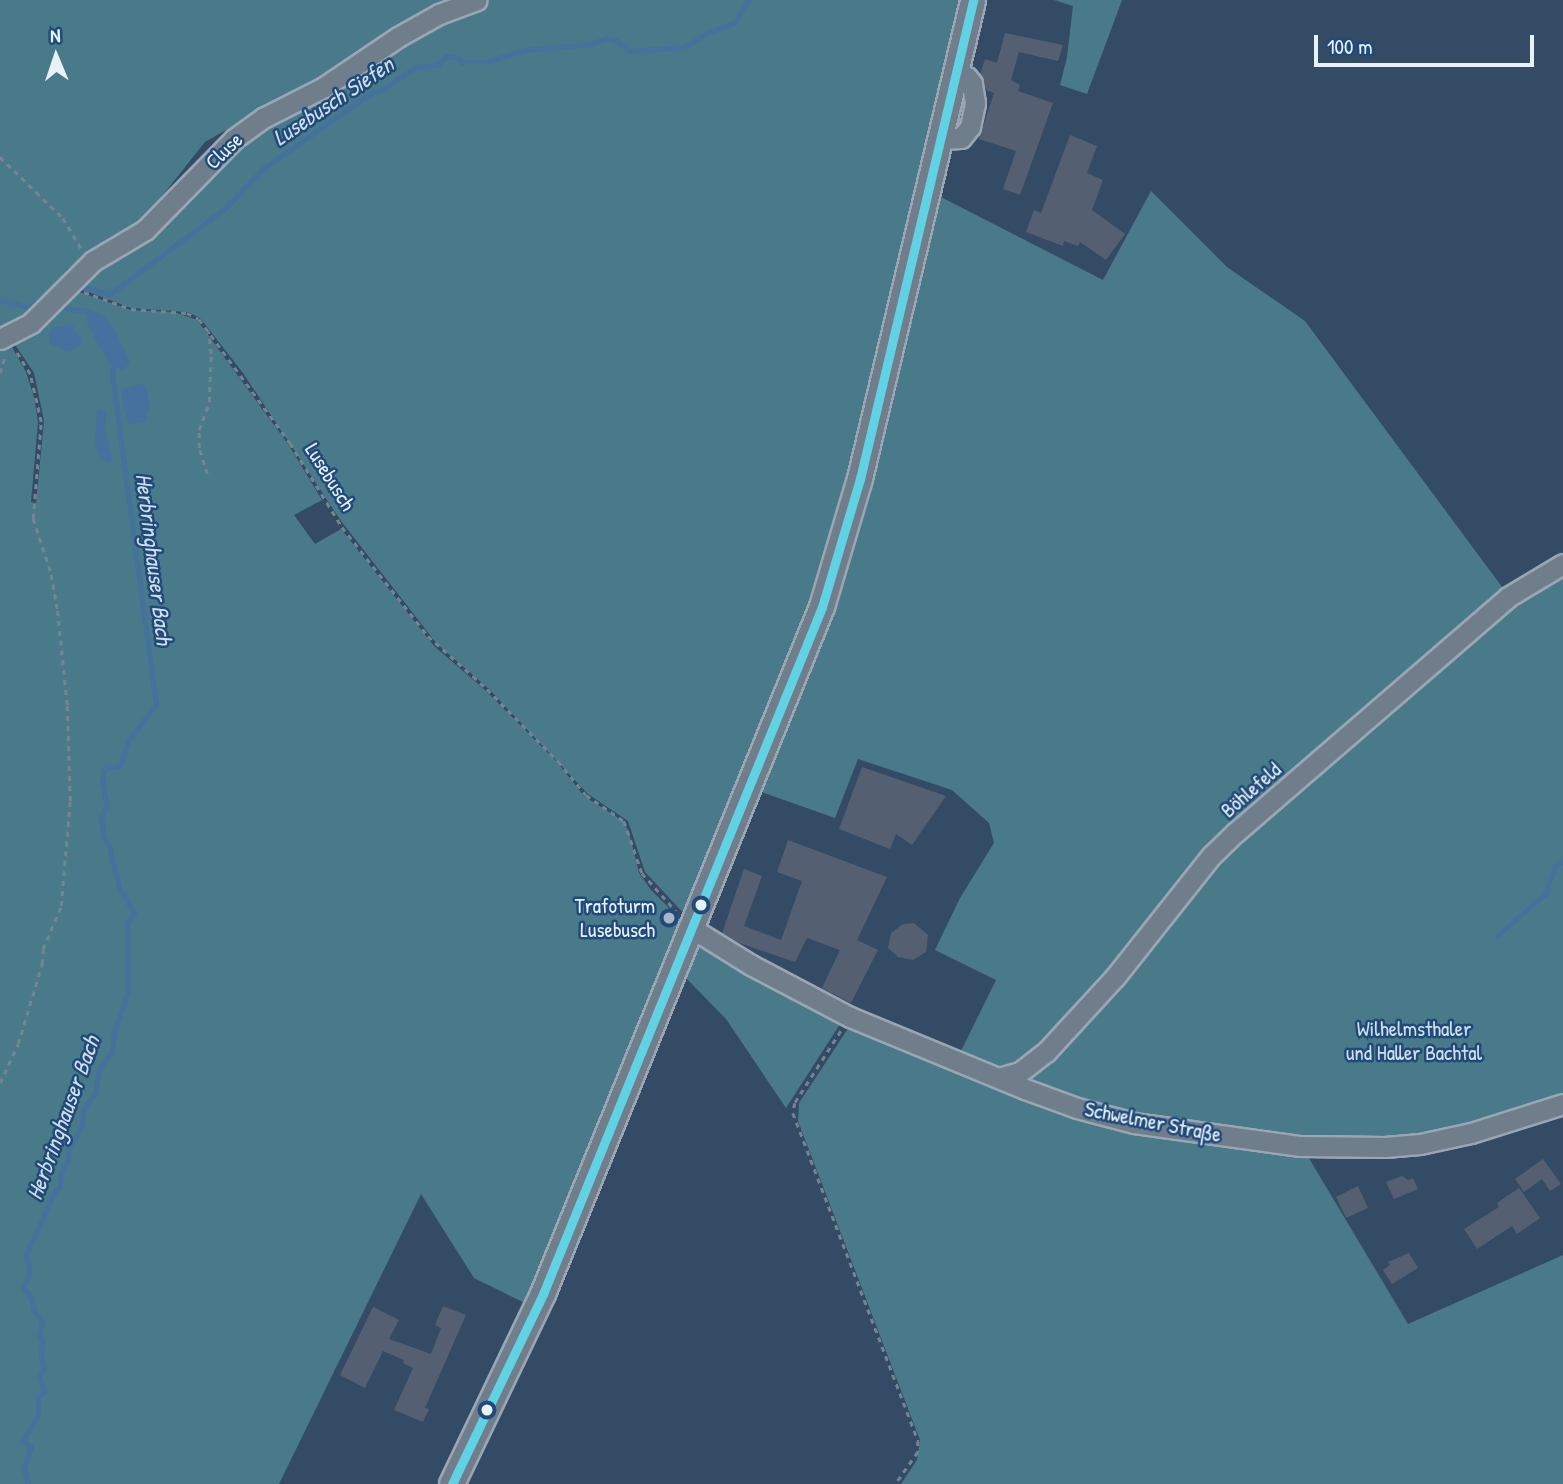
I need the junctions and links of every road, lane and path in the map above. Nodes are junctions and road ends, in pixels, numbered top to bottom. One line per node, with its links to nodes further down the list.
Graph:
1 (477, 0): 4 (street, Cluse)
2 (973, 0): 10 (main road)
3 (0, 157): 4 (path)
4 (93, 261): 5 (street, Cluse)
5 (70, 287): 6 (path, Lusebusch); 7 (street, Cluse)
6 (208, 329): 8 (path); 10 (path, Lusebusch)
7 (4, 339): 13 (path)
8 (207, 474)
9 (1563, 564): 12 (street, Böhlefeld)
10 (693, 929): 11 (street, Schwelmer Straße); 15 (main road)
11 (850, 1017): 12 (street, Schwelmer Straße); 16 (path)
12 (999, 1078): 14 (street, Schwelmer Straße)
13 (0, 1083)
14 (1563, 1104)
15 (452, 1484)
16 (896, 1484)

